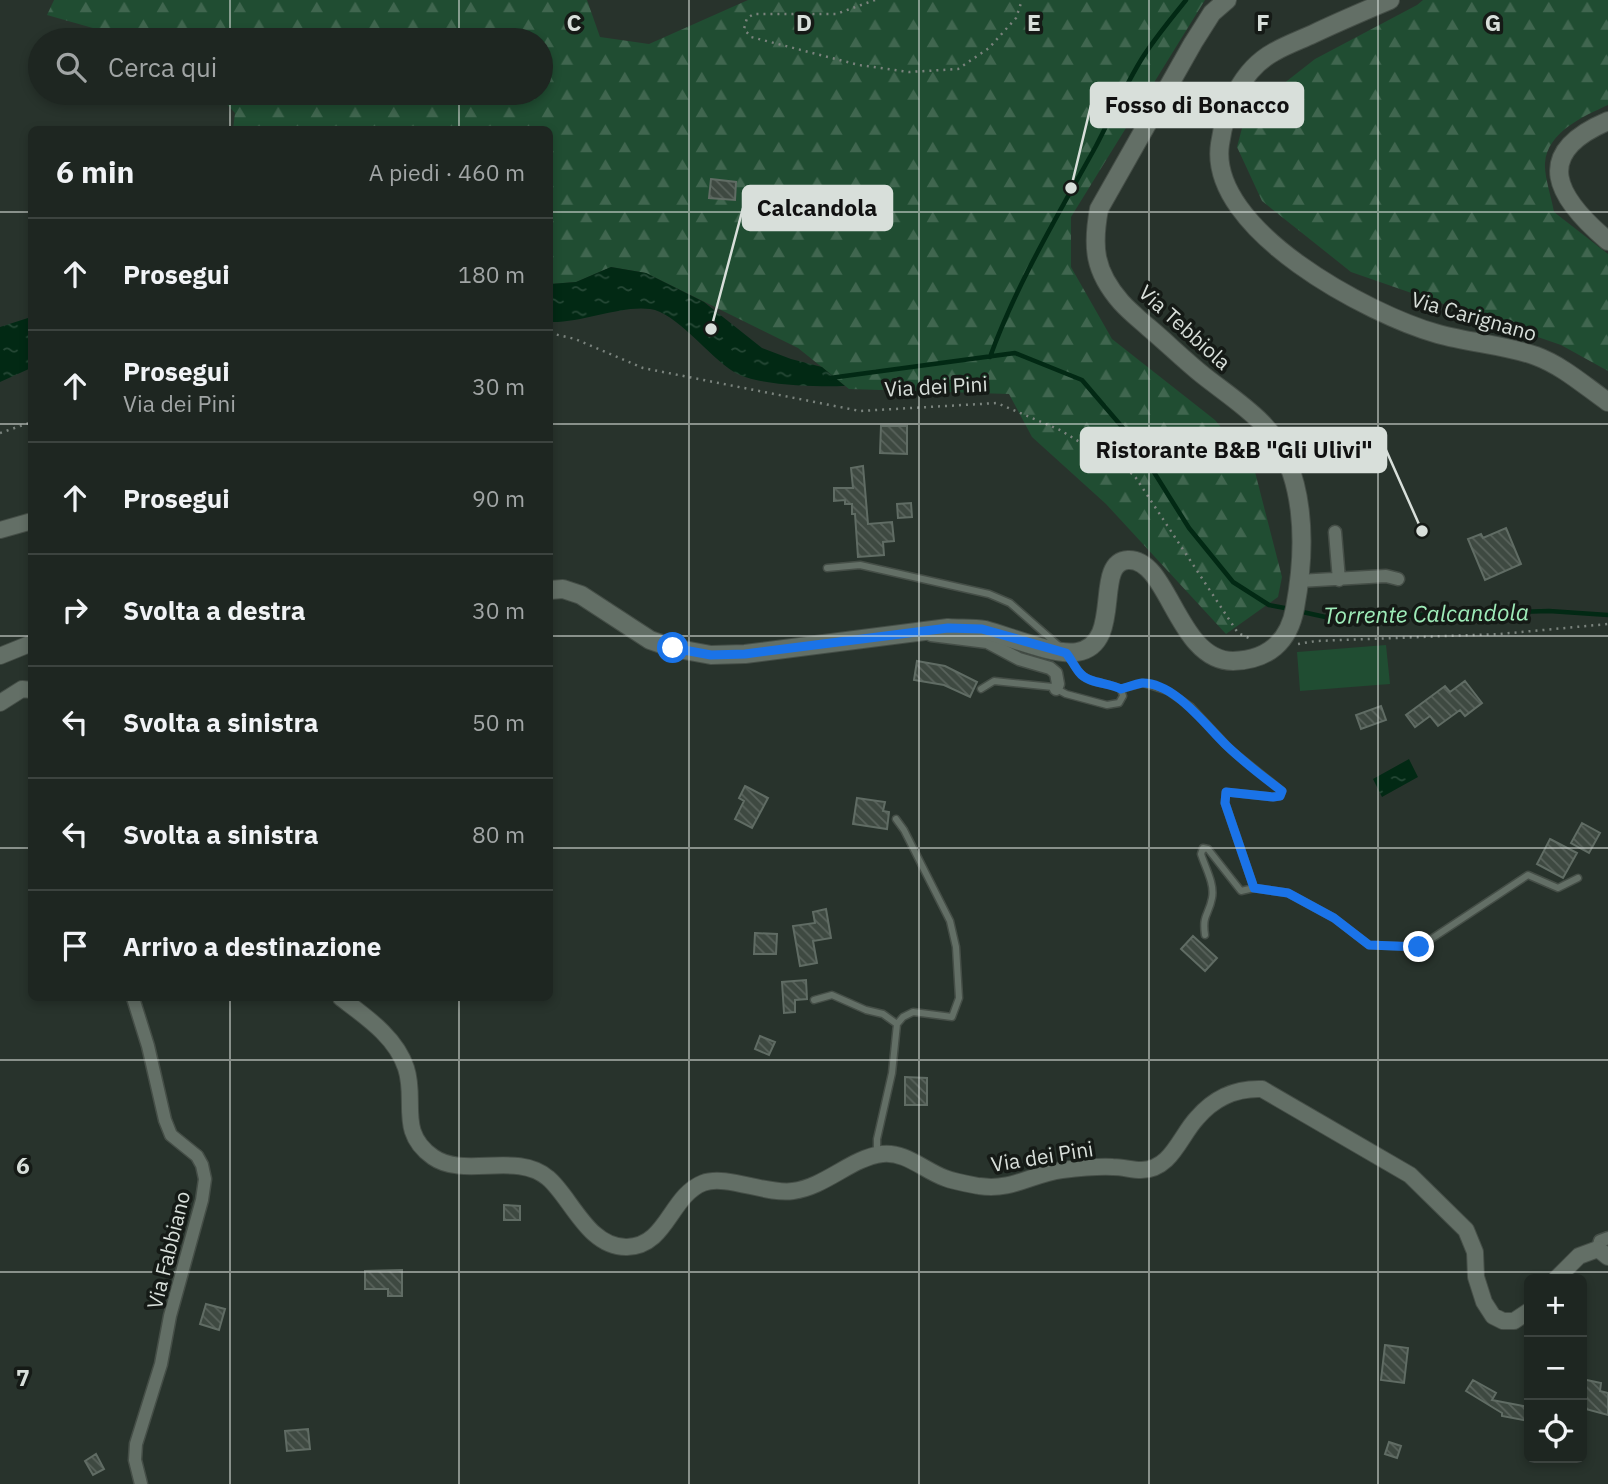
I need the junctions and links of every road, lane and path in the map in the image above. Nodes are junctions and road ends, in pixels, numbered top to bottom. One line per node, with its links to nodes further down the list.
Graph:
1 (875, 0): 2 (path)
2 (1022, 0)
3 (1227, 0): 15 (main road, Via Tebbiola)
4 (1390, 0): 8 (main road, Via Carignano)
5 (1608, 121): 6 (main road)
6 (1608, 240)
7 (553, 335): 23 (path, Via dei Pini)
8 (1608, 402)
9 (28, 423): 10 (path)
10 (0, 433)
11 (28, 523): 12 (street)
12 (0, 530)
13 (1335, 532): 17 (street)
14 (827, 568): 24 (lane)
15 (1300, 579): 17 (street); 23 (main road, Via Tebbiola)
16 (1398, 579): 17 (street)
17 (1339, 580)
18 (553, 590): 20 (main road)
19 (1608, 624): 21 (path)
20 (910, 632): 24 (main road); 27 (street)
21 (1316, 641)
22 (28, 645): 25 (street)
23 (1271, 650): 24 (main road)
24 (1066, 653): 28 (lane)
25 (0, 656)
26 (981, 689): 27 (lane)
27 (1056, 689): 28 (lane)
28 (1121, 689): 33 (lane)
29 (28, 690): 30 (street)
30 (0, 703)
31 (896, 819): 38 (lane)
32 (1578, 878): 33 (lane)
33 (1254, 888): 34 (lane)
34 (1205, 935)
35 (814, 1000): 38 (lane)
36 (134, 1001): 43 (street, Via Fabbiano)
37 (345, 1001): 39 (street)
38 (897, 1024): 39 (lane)
39 (877, 1155): 42 (street, Via dei Pini)
40 (1605, 1248): 41 (street)
41 (1561, 1274)
42 (1524, 1314)
43 (141, 1484)

